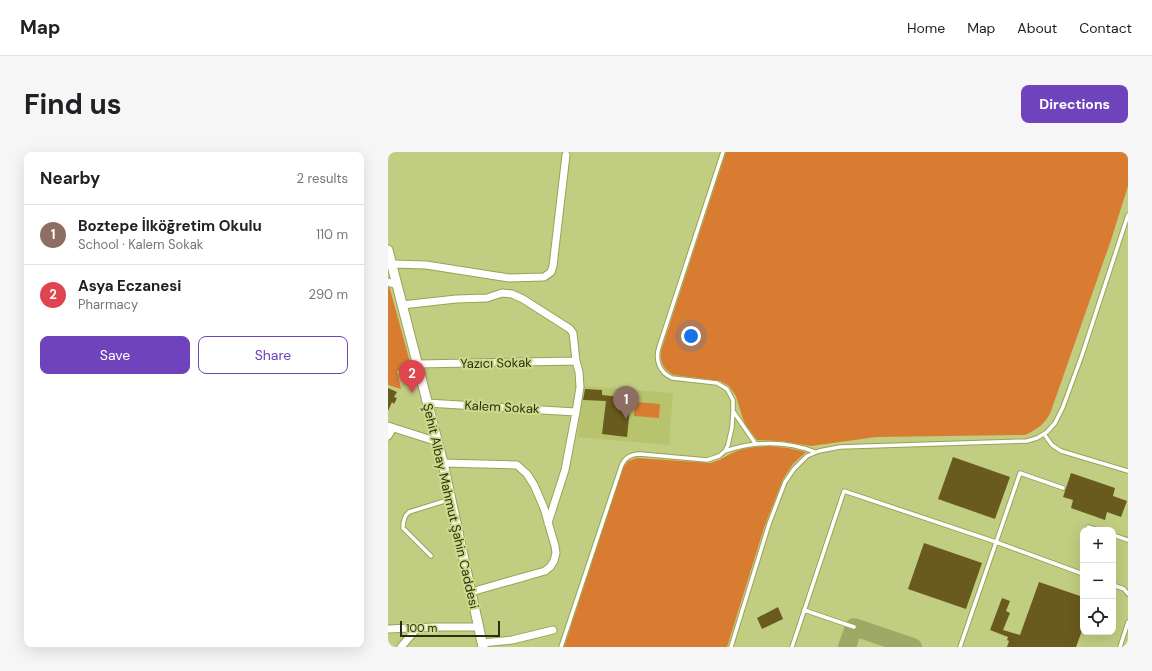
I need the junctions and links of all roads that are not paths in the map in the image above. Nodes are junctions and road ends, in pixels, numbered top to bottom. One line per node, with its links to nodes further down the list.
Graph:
1 (723, 152): 11 (lane)
2 (566, 155): 5 (street)
3 (1128, 215): 14 (lane)
4 (388, 250): 5 (street, Şehit Albay Mahmut Şahin Caddesi)
5 (392, 264): 6 (street, Şehit Albay Mahmut Şahin Caddesi)
6 (392, 284): 7 (street, Şehit Albay Mahmut Şahin Caddesi)
7 (402, 305): 8 (street); 9 (street, Şehit Albay Mahmut Şahin Caddesi)
8 (576, 361): 9 (street, Yazıcı Sokak); 12 (street)
9 (417, 364): 10 (street, Şehit Albay Mahmut Şahin Caddesi)
10 (427, 403): 12 (street, Kalem Sokak); 16 (street, Şehit Albay Mahmut Şahin Caddesi)
11 (733, 411): 17 (lane); 18 (lane)
12 (576, 412): 24 (street)
13 (390, 427): 15 (street); 16 (street)
14 (1044, 434): 19 (lane); 21 (lane)
15 (388, 436)
16 (438, 442): 20 (street, Şehit Albay Mahmut Şahin Caddesi)
17 (755, 443): 18 (lane); 19 (lane)
18 (725, 451): 42 (lane)
19 (815, 452): 43 (lane)
20 (444, 463): 23 (street, Şehit Albay Mahmut Şahin Caddesi); 24 (street)
21 (1128, 471)
22 (1063, 488): 27 (lane)
23 (451, 499): 28 (lane); 31 (street, Şehit Albay Mahmut Şahin Caddesi)
24 (548, 524): 31 (street)
25 (1116, 536): 26 (lane)
26 (1128, 540)
27 (996, 542): 29 (lane); 33 (lane); 45 (lane)
28 (431, 556)
29 (1080, 573)
30 (1116, 586): 32 (lane)
31 (471, 592): 36 (street, Şehit Albay Mahmut Şahin Caddesi)
32 (1128, 594)
33 (804, 610): 37 (lane); 44 (lane)
34 (1128, 622): 46 (lane)
35 (418, 627): 36 (street); 38 (street); 41 (street)
36 (479, 627): 40 (street, Şehit Albay Mahmut Şahin Caddesi)
37 (854, 627)
38 (388, 629)
39 (552, 630): 40 (street)
40 (482, 645)
41 (401, 647)
42 (561, 647)
43 (731, 647)
44 (792, 647)
45 (960, 647)
46 (1120, 647)

